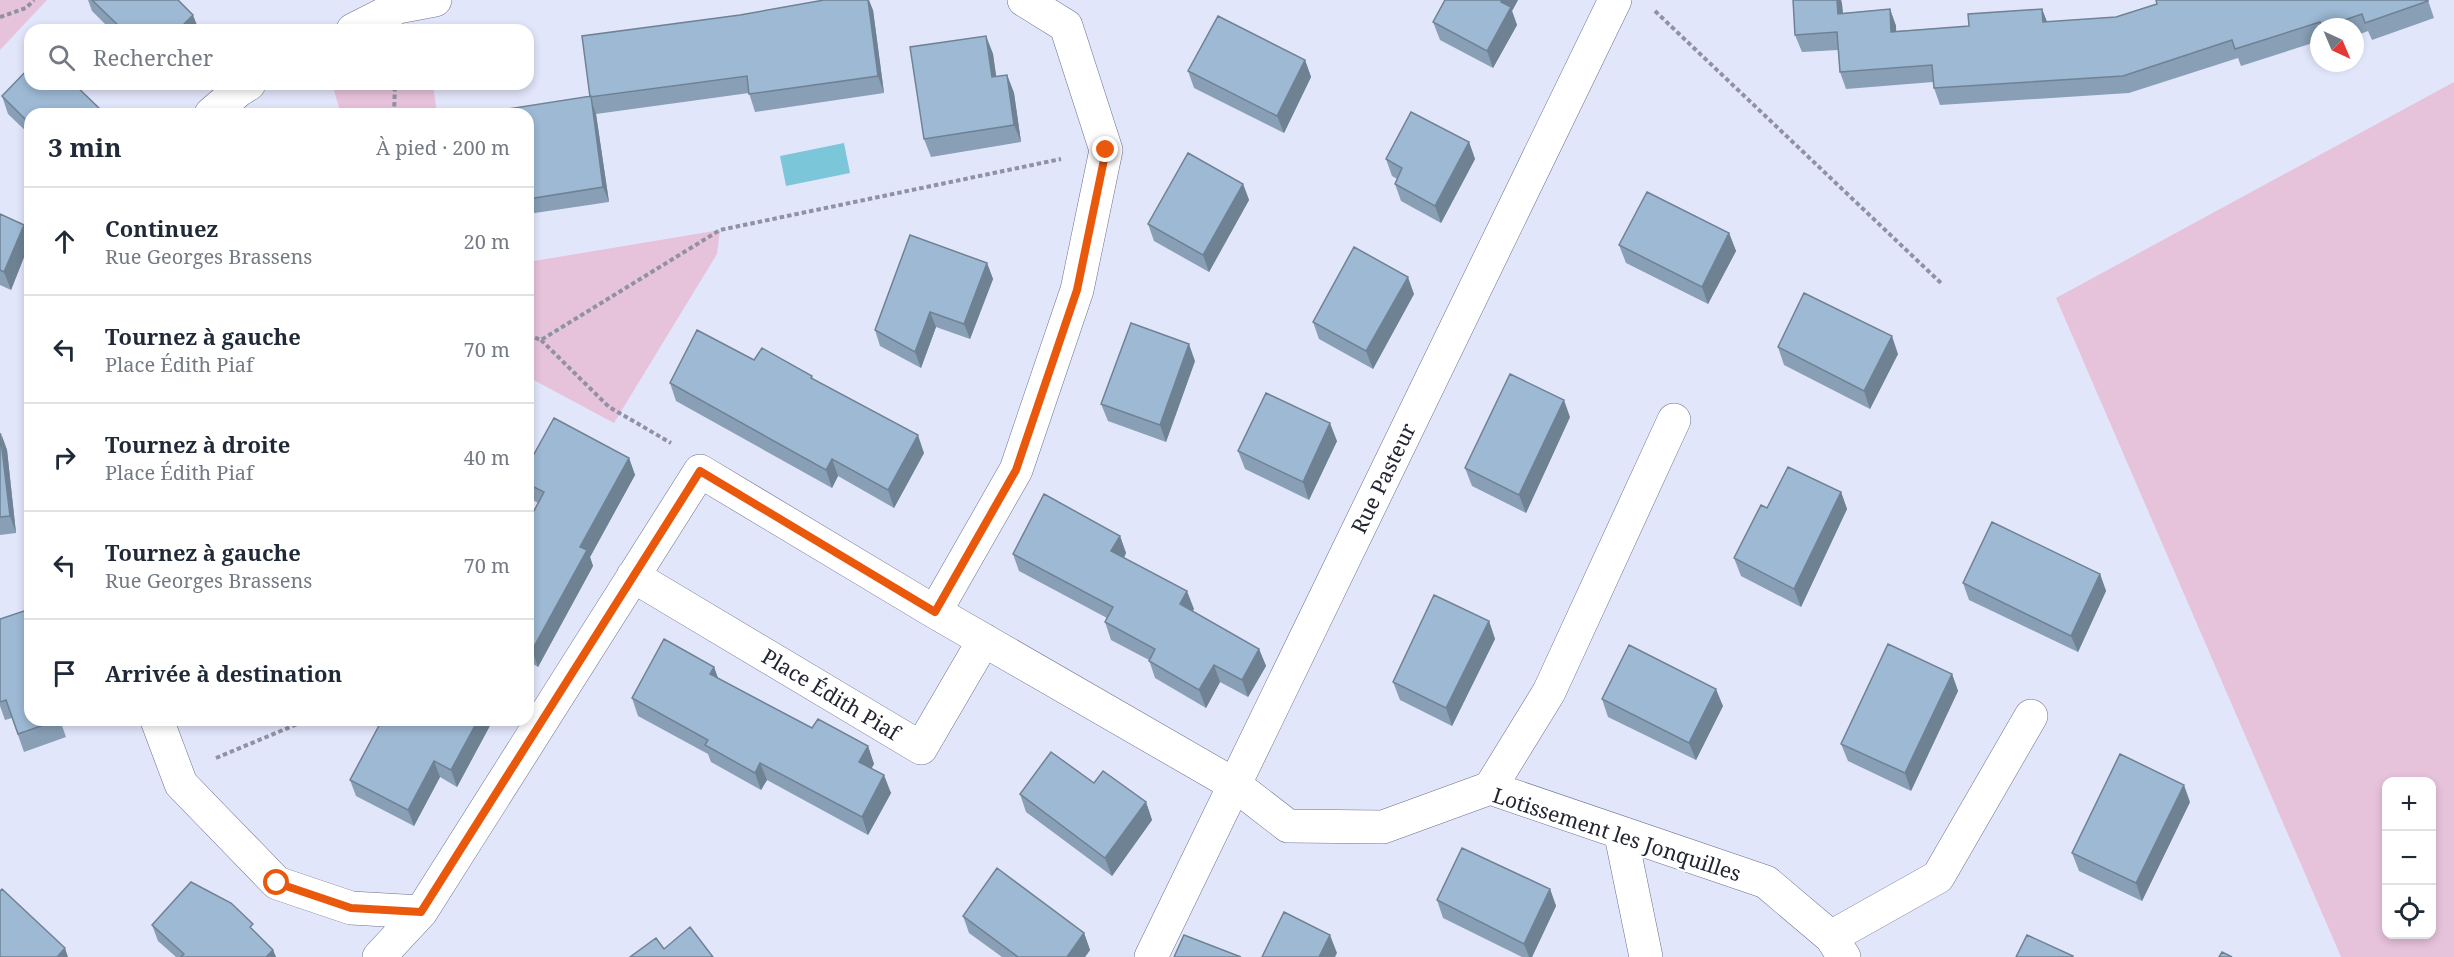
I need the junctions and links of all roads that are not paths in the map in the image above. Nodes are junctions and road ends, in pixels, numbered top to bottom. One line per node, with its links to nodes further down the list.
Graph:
1 (435, 0): 4 (street)
2 (1024, 0): 9 (street)
3 (1615, 0): 13 (street, Rue Pasteur)
4 (365, 24)
5 (239, 90): 6 (street)
6 (218, 108)
7 (1674, 420): 14 (street)
8 (633, 576): 9 (street); 10 (street, Place Édith Piaf); 16 (street)
9 (935, 612): 10 (street)
10 (984, 640): 13 (street)
11 (2031, 716): 17 (street)
12 (159, 726): 16 (street)
13 (1235, 785): 14 (street, Lotissement les Jonquilles); 19 (street, Rue Pasteur)
14 (1490, 788): 15 (street, Lotissement les Jonquilles)
15 (1621, 835): 17 (street, Lotissement les Jonquilles); 20 (street)
16 (421, 912): 18 (street)
17 (1838, 947)
18 (379, 957)
19 (1151, 957)
20 (1646, 957)

